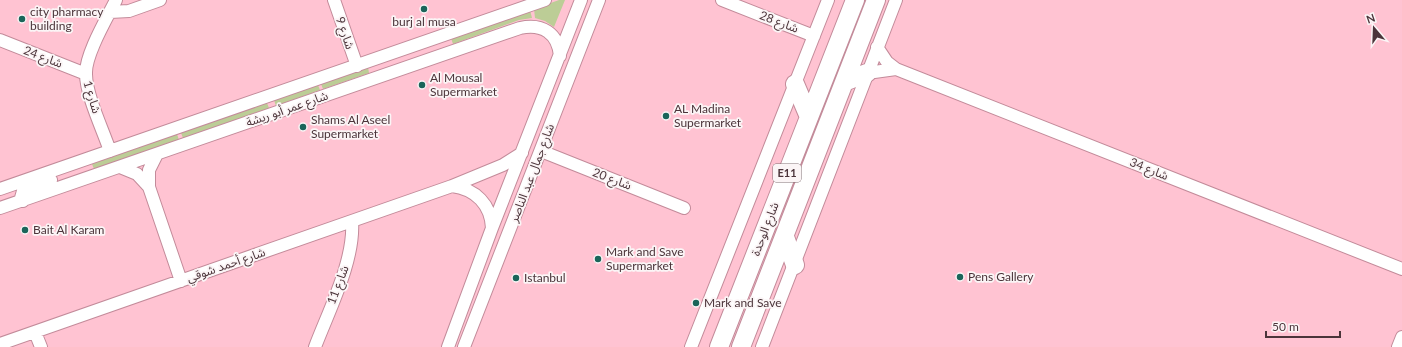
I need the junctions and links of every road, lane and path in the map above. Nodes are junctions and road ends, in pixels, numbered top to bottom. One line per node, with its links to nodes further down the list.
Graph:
1 (116, 0): 12 (street, شارع 1)
2 (160, 0): 12 (street)
3 (334, 0): 18 (street, شارع 9)
4 (545, 0): 14 (street, شارع عمر أبو ريشة)
5 (581, 0): 17 (street, شارع جمال عبد الناصر)
6 (599, 0): 27 (street, شارع جمال عبد الناصر)
7 (722, 0): 13 (street, شارع 28)
8 (828, 0): 13 (street)
9 (855, 0): 25 (highway, شارع الوحدة / E11)
10 (876, 0): 23 (highway, شارع الوحدة / E11)
11 (896, 0): 16 (street)
12 (110, 12): 21 (street, شارع 1)
13 (814, 36): 24 (street)
14 (437, 38): 18 (street, شارع عمر أبو ريشة); 22 (street)
15 (0, 40): 21 (street, شارع 24)
16 (877, 48): 19 (street, شارع 34); 20 (street)
17 (560, 56): 22 (street, شارع عمر أبو ريشة); 28 (street, شارع جمال عبد الناصر)
18 (357, 66): 26 (street, شارع عمر أبو ريشة)
19 (896, 69): 20 (street, شارع 34); 42 (street, شارع 34)
20 (867, 73): 23 (highway); 41 (street)
21 (86, 74): 26 (street, شارع 1)
22 (385, 75): 29 (street, شارع عمر أبو ريشة)
23 (844, 82): 40 (highway, شارع الوحدة / E11)
24 (795, 84): 25 (highway); 51 (street)
25 (809, 117): 52 (highway, شارع الوحدة / E11)
26 (110, 151): 30 (street, شارع عمر أبو ريشة)
27 (540, 151): 37 (street, شارع 20); 47 (street, شارع جمال عبد الناصر)
28 (522, 153): 33 (street, شارع أحمد شوقي); 39 (street, شارع جمال عبد الناصر)
29 (157, 154): 31 (street, شارع عمر أبو ريشة); 32 (street)
30 (74, 163): 34 (street, شارع عمر أبو ريشة); 35 (street)
31 (120, 167): 32 (street); 35 (street, شارع عمر أبو ريشة)
32 (149, 186): 43 (street)
33 (452, 186): 38 (street, شارع أحمد شوقي); 39 (street)
34 (0, 189)
35 (23, 201): 36 (street, شارع عمر أبو ريشة)
36 (0, 208)
37 (684, 208)
38 (352, 221): 43 (street, شارع أحمد شوقي); 49 (street, شارع 11)
39 (492, 228): 50 (street, شارع جمال عبد الناصر)
40 (785, 237): 41 (highway); 53 (highway, شارع الوحدة / E11)
41 (794, 265): 54 (street)
42 (1402, 269)
43 (181, 281): 44 (street, شارع أحمد شوقي)
44 (35, 332): 46 (street, شارع أحمد شوقي); 48 (street)
45 (1402, 337): 55 (street)
46 (0, 344)
47 (468, 346)
48 (41, 347)
49 (315, 347)
50 (448, 347)
51 (691, 347)
52 (719, 347)
53 (742, 347)
54 (762, 347)
55 (1398, 347)

